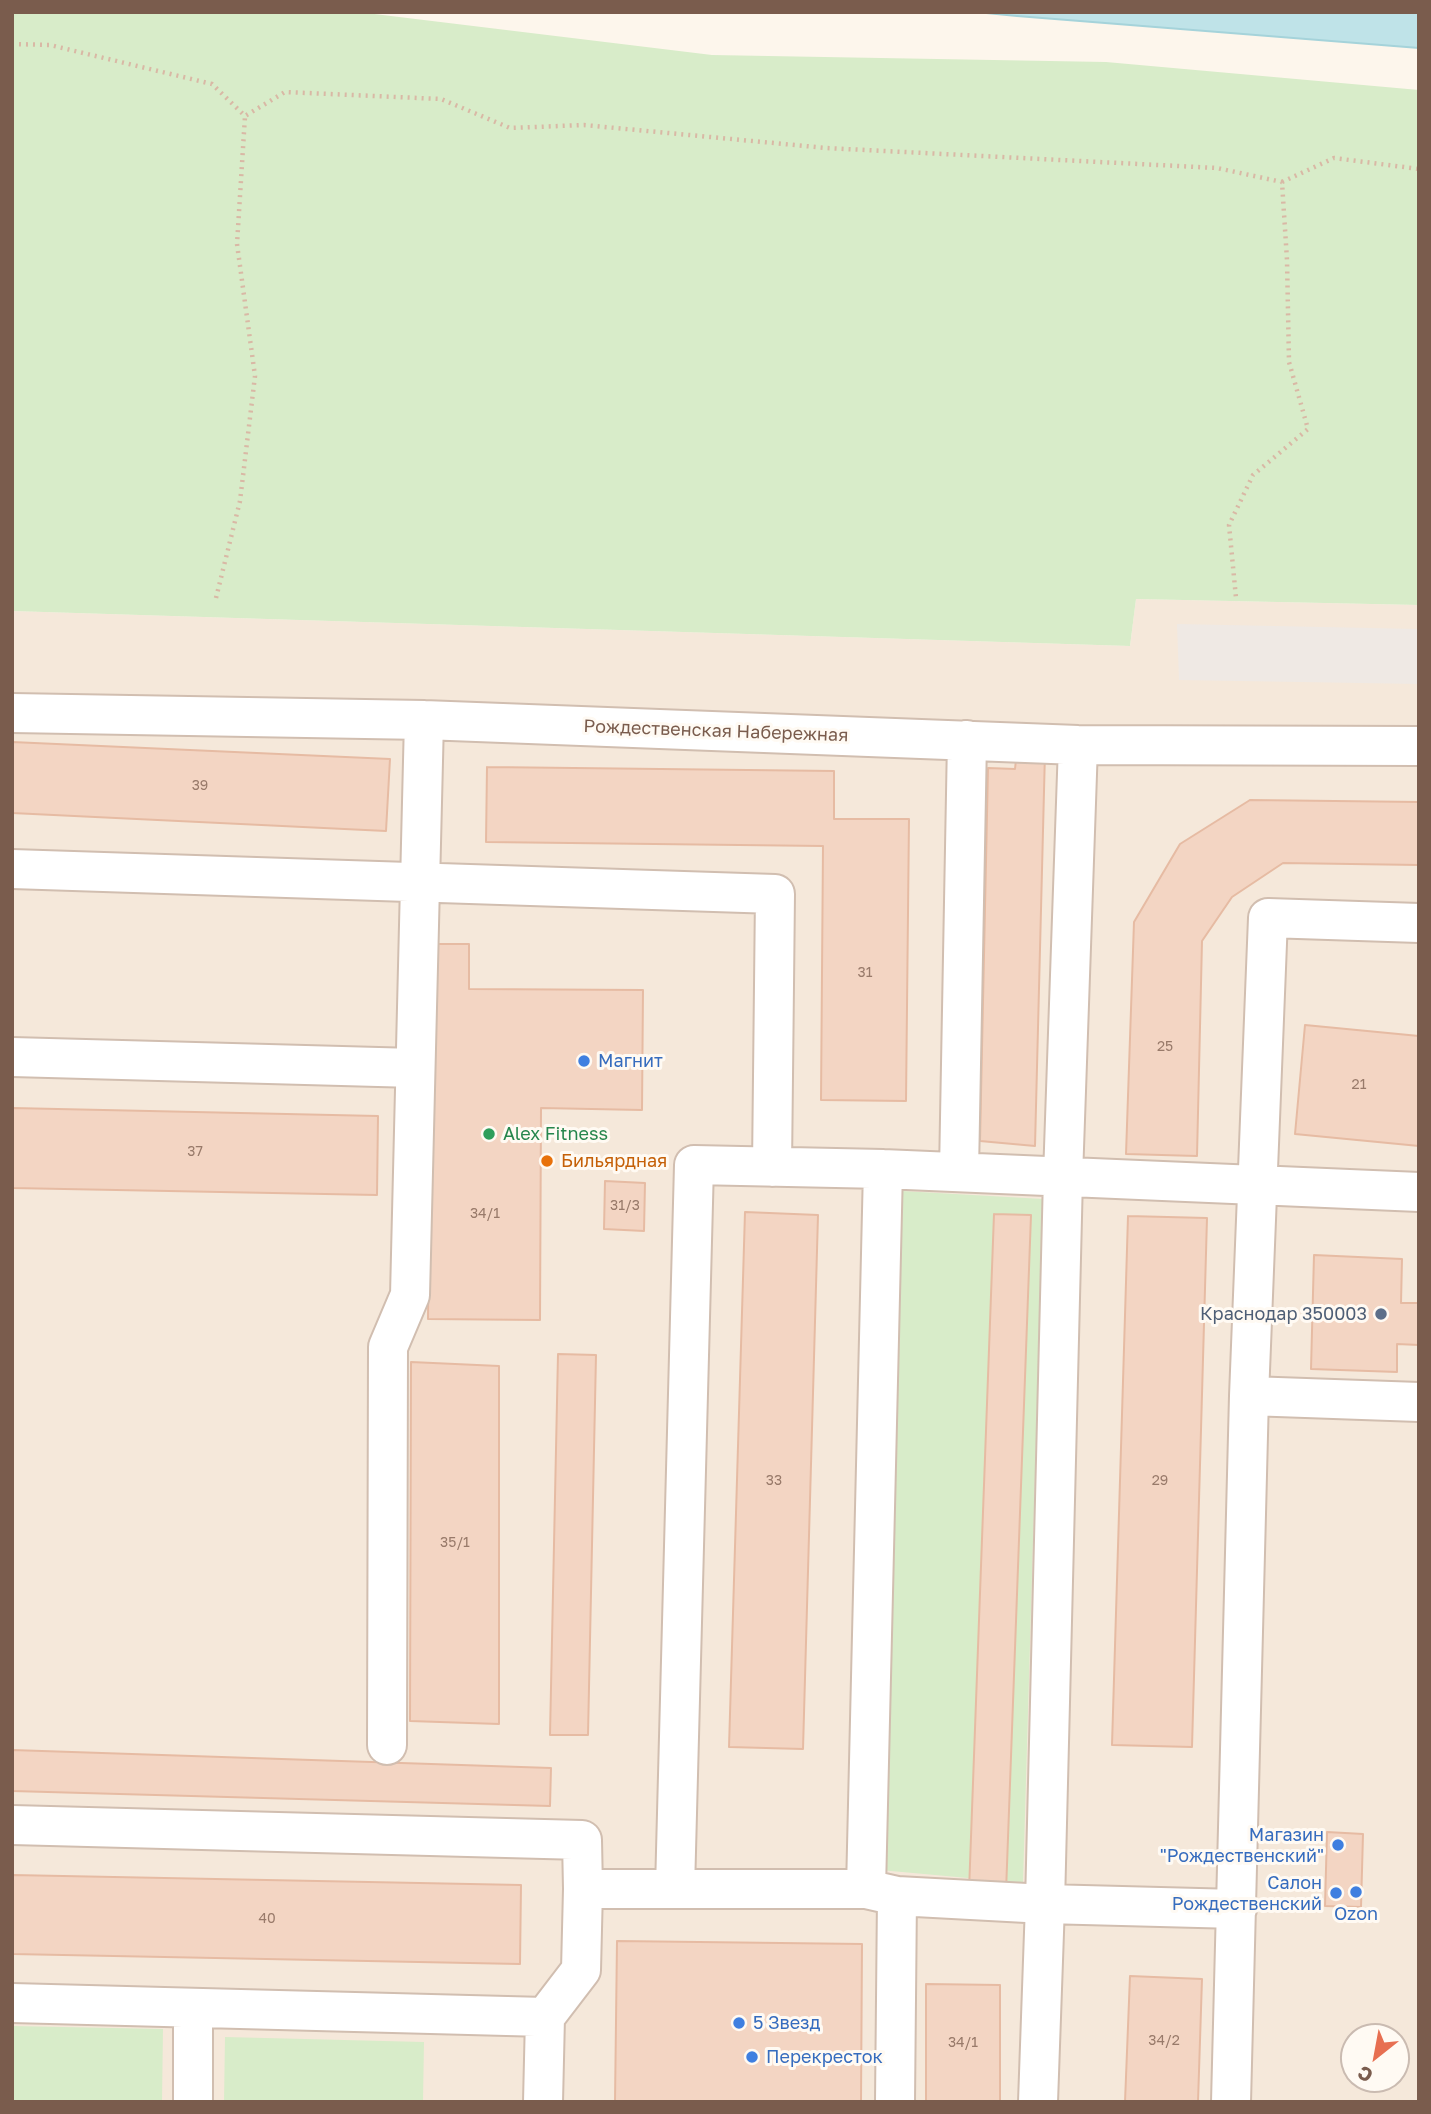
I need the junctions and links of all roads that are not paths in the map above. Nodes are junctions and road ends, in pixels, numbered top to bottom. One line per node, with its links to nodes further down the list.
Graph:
1 (12, 713): 2 (street, Рождественская Набережная)
2 (424, 720): 3 (street, Рождественская Набережная); 7 (street)
3 (967, 740): 4 (street, Рождественская Набережная); 13 (street)
4 (1078, 745): 5 (street, Рождественская Набережная); 14 (street)
5 (1419, 746)
6 (12, 869): 7 (street)
7 (419, 884): 10 (street); 11 (street)
8 (1419, 923): 15 (street)
9 (12, 1058): 10 (street)
10 (415, 1068): 19 (street)
11 (772, 1167): 12 (street); 22 (street)
12 (883, 1169): 13 (street); 23 (street)
13 (959, 1172): 14 (street)
14 (1063, 1177): 15 (street); 24 (street)
15 (1257, 1185): 16 (street); 17 (street)
16 (1419, 1192)
17 (1249, 1396): 18 (street); 25 (street)
18 (1419, 1402)
19 (387, 1745)
20 (12, 1825): 21 (street)
21 (583, 1889): 22 (street); 28 (street)
22 (675, 1889): 23 (street)
23 (881, 1893): 24 (street); 31 (street)
24 (1045, 1904): 25 (street); 32 (street)
25 (1237, 1909): 33 (street)
26 (12, 2003): 27 (street)
27 (193, 2008): 28 (street); 29 (street)
28 (545, 2017): 30 (street)
29 (193, 2102)
30 (543, 2102)
31 (895, 2102)
32 (1038, 2102)
33 (1231, 2102)

